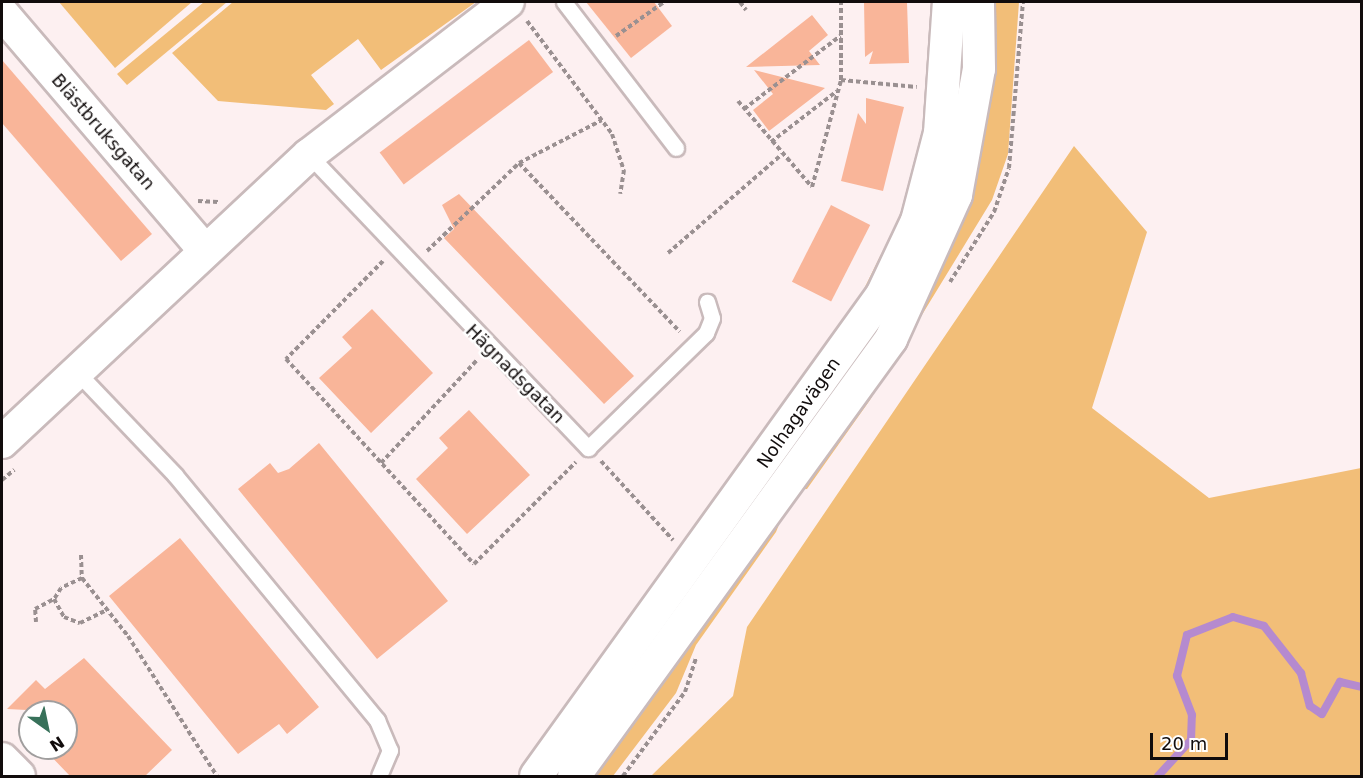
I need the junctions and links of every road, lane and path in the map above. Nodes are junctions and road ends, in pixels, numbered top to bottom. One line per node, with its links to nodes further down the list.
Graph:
1 (564, 2): 11 (lane)
2 (664, 2): 11 (path)
3 (740, 2): 8 (path)
4 (841, 2): 10 (path)
5 (949, 2): 51 (street, Nolhagavägen)
6 (978, 2): 52 (street, Nolhagavägen)
7 (514, 6): 19 (path); 22 (street)
8 (746, 10)
9 (2, 13): 29 (street, Blästbruksgatan)
10 (841, 36): 13 (path); 18 (path)
11 (594, 42): 21 (lane)
12 (921, 77): 14 (path)
13 (841, 80): 14 (path); 15 (path)
14 (920, 87): 16 (path)
15 (838, 90): 20 (path); 23 (path)
16 (918, 98)
17 (738, 101): 18 (path)
18 (744, 109): 20 (path)
19 (602, 120): 24 (path); 26 (path)
20 (771, 142): 23 (path)
21 (676, 148)
22 (309, 155): 28 (lane, Hägnadsgatan); 29 (street)
23 (781, 156): 30 (path)
24 (519, 164): 31 (path); 33 (path)
25 (188, 191): 27 (path)
26 (620, 194)
27 (225, 202)
28 (394, 249): 31 (lane, Hägnadsgatan); 38 (path)
29 (205, 251): 35 (street)
30 (668, 253)
31 (411, 267): 34 (lane, Hägnadsgatan)
32 (707, 302): 33 (lane)
33 (693, 346): 37 (lane)
34 (489, 348): 37 (lane, Hägnadsgatan); 38 (path)
35 (77, 372): 36 (street); 50 (lane)
36 (2, 442)
37 (588, 448): 38 (path); 40 (path)
38 (381, 463)
39 (682, 533): 40 (path)
40 (675, 543): 41 (path)
41 (669, 552)
42 (81, 555): 43 (path)
43 (82, 578): 44 (path); 45 (path)
44 (54, 599): 45 (path); 46 (path)
45 (107, 610): 49 (path)
46 (36, 622)
47 (2, 759): 48 (street)
48 (19, 777)
49 (217, 777)
50 (379, 777)
51 (536, 777)
52 (574, 777)

